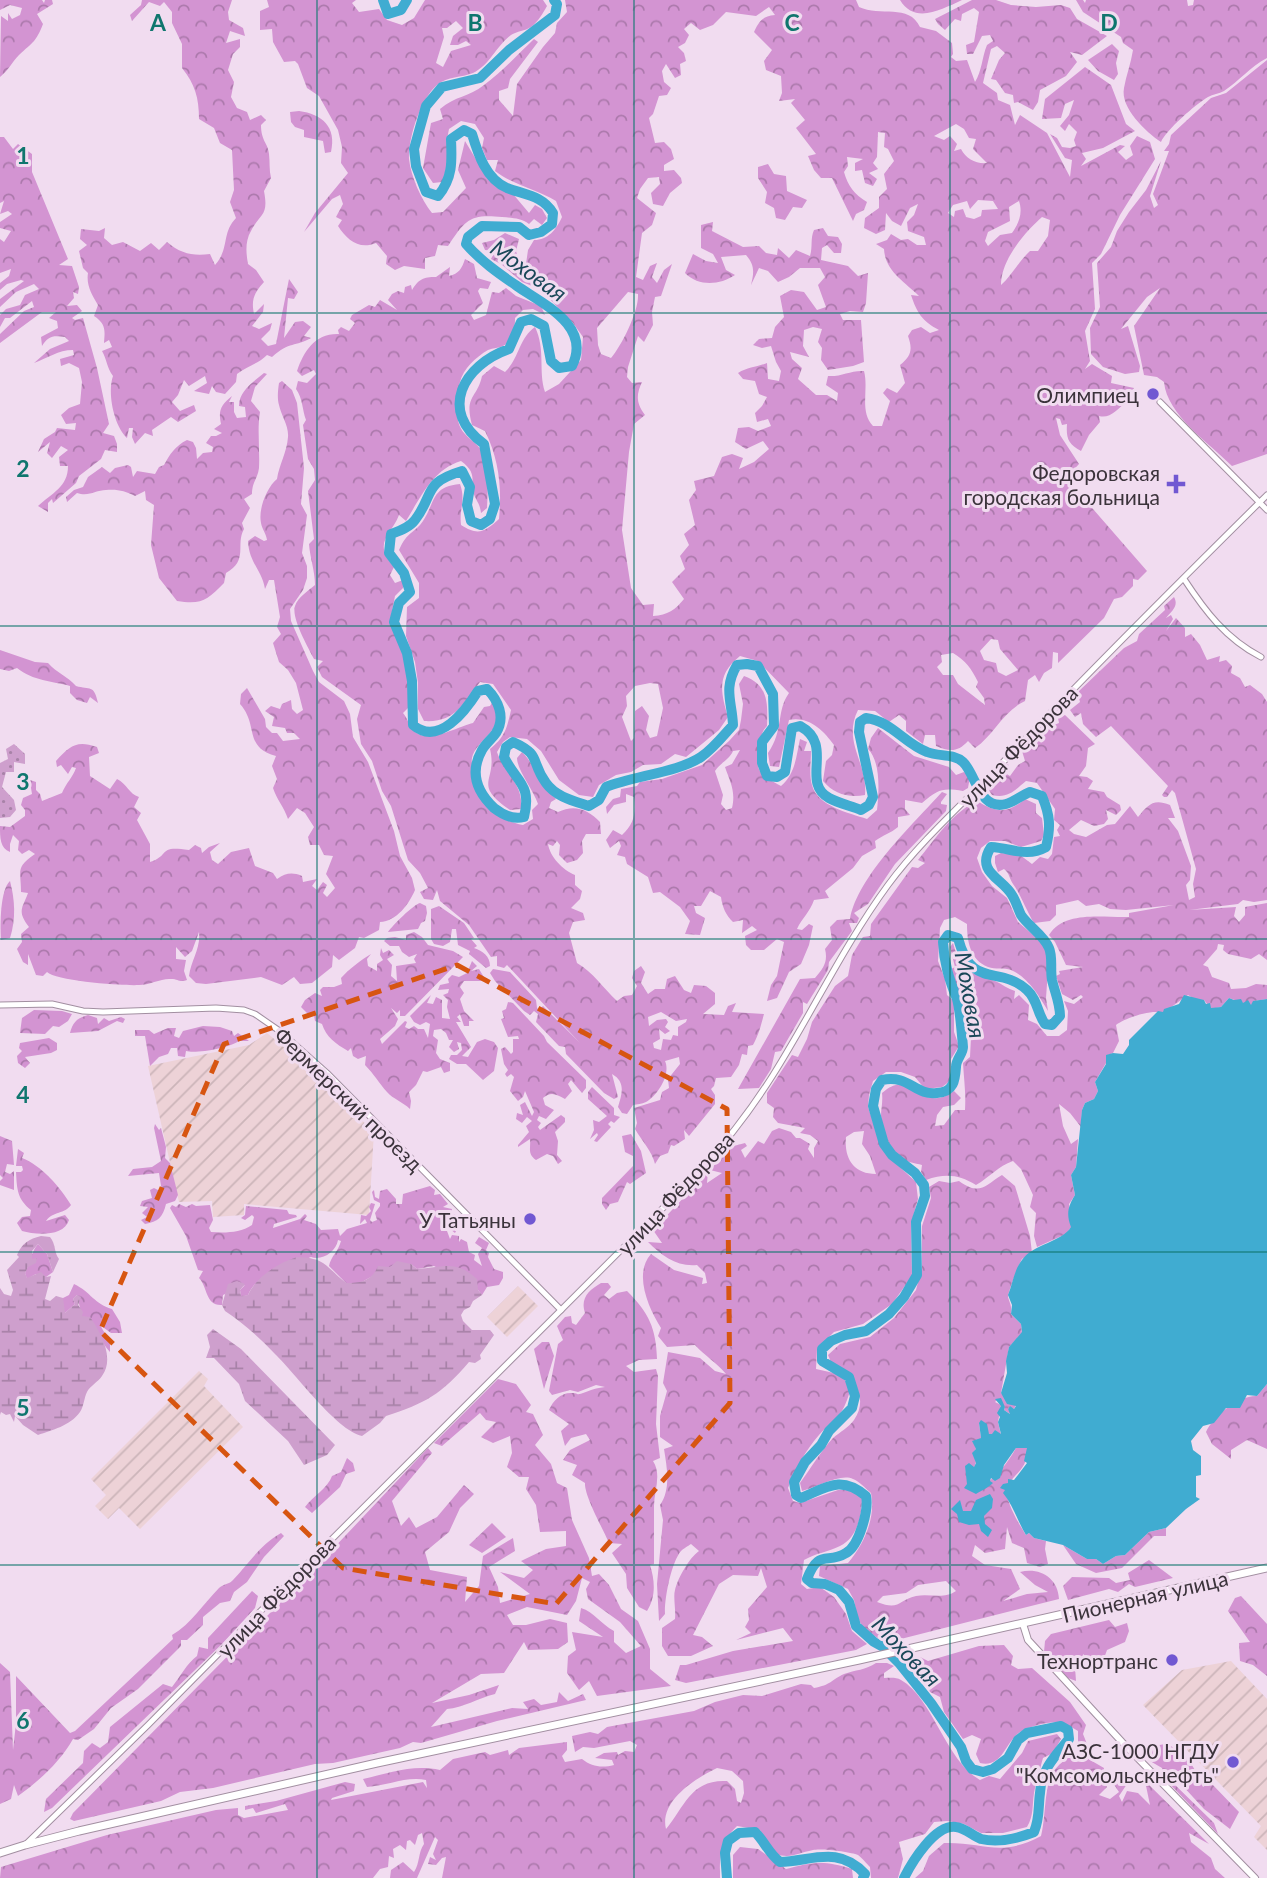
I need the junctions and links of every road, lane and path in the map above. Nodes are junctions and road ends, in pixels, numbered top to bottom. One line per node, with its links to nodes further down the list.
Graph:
1 (1160, 402): 3 (street)
2 (1267, 495): 3 (street, улица Фёдорова)
3 (1260, 503): 4 (street); 5 (street, улица Фёдорова)
4 (1267, 510)
5 (1184, 579): 6 (street); 8 (street, улица Фёдорова)
6 (1261, 657)
7 (0, 1005): 8 (street, Фермерский проезд)
8 (561, 1310): 11 (street, улица Фёдорова)
9 (1267, 1568): 10 (main road, Пионерная улица)
10 (1023, 1624): 11 (main road, Пионерная улица); 13 (street)
11 (25, 1844): 12 (main road, Пионерная улица)
12 (0, 1853)
13 (1255, 1878)

